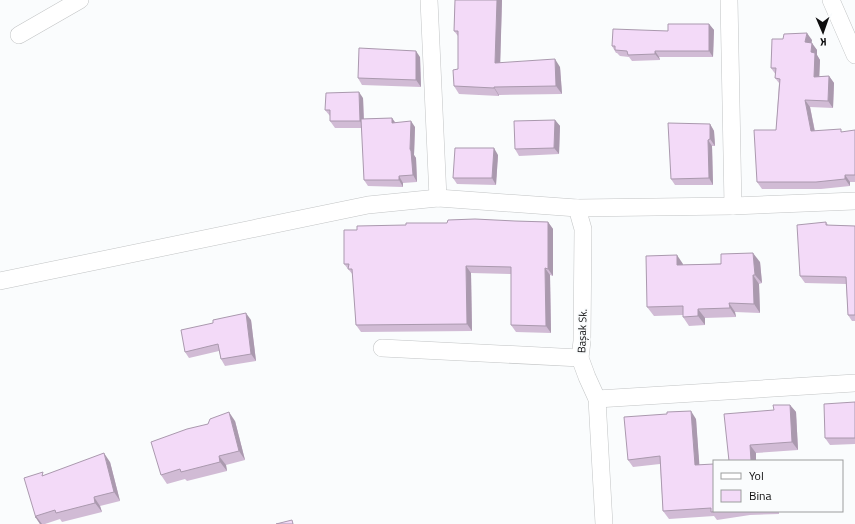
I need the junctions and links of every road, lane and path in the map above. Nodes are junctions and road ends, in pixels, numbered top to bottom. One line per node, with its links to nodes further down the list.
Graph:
1 (80, 0): 5 (street)
2 (429, 0): 7 (street)
3 (729, 0): 9 (street)
4 (831, 0): 6 (street)
5 (18, 35)
6 (855, 56)
7 (438, 198): 10 (street); 11 (street)
8 (855, 201): 9 (street)
9 (733, 206): 10 (street)
10 (577, 208): 13 (street, Başak Sk.)
11 (0, 281)
12 (382, 348): 13 (street)
13 (580, 358): 15 (street, Başak Sk.)
14 (855, 383): 15 (street)
15 (597, 399): 16 (street, Başak Sk.)
16 (604, 524)

